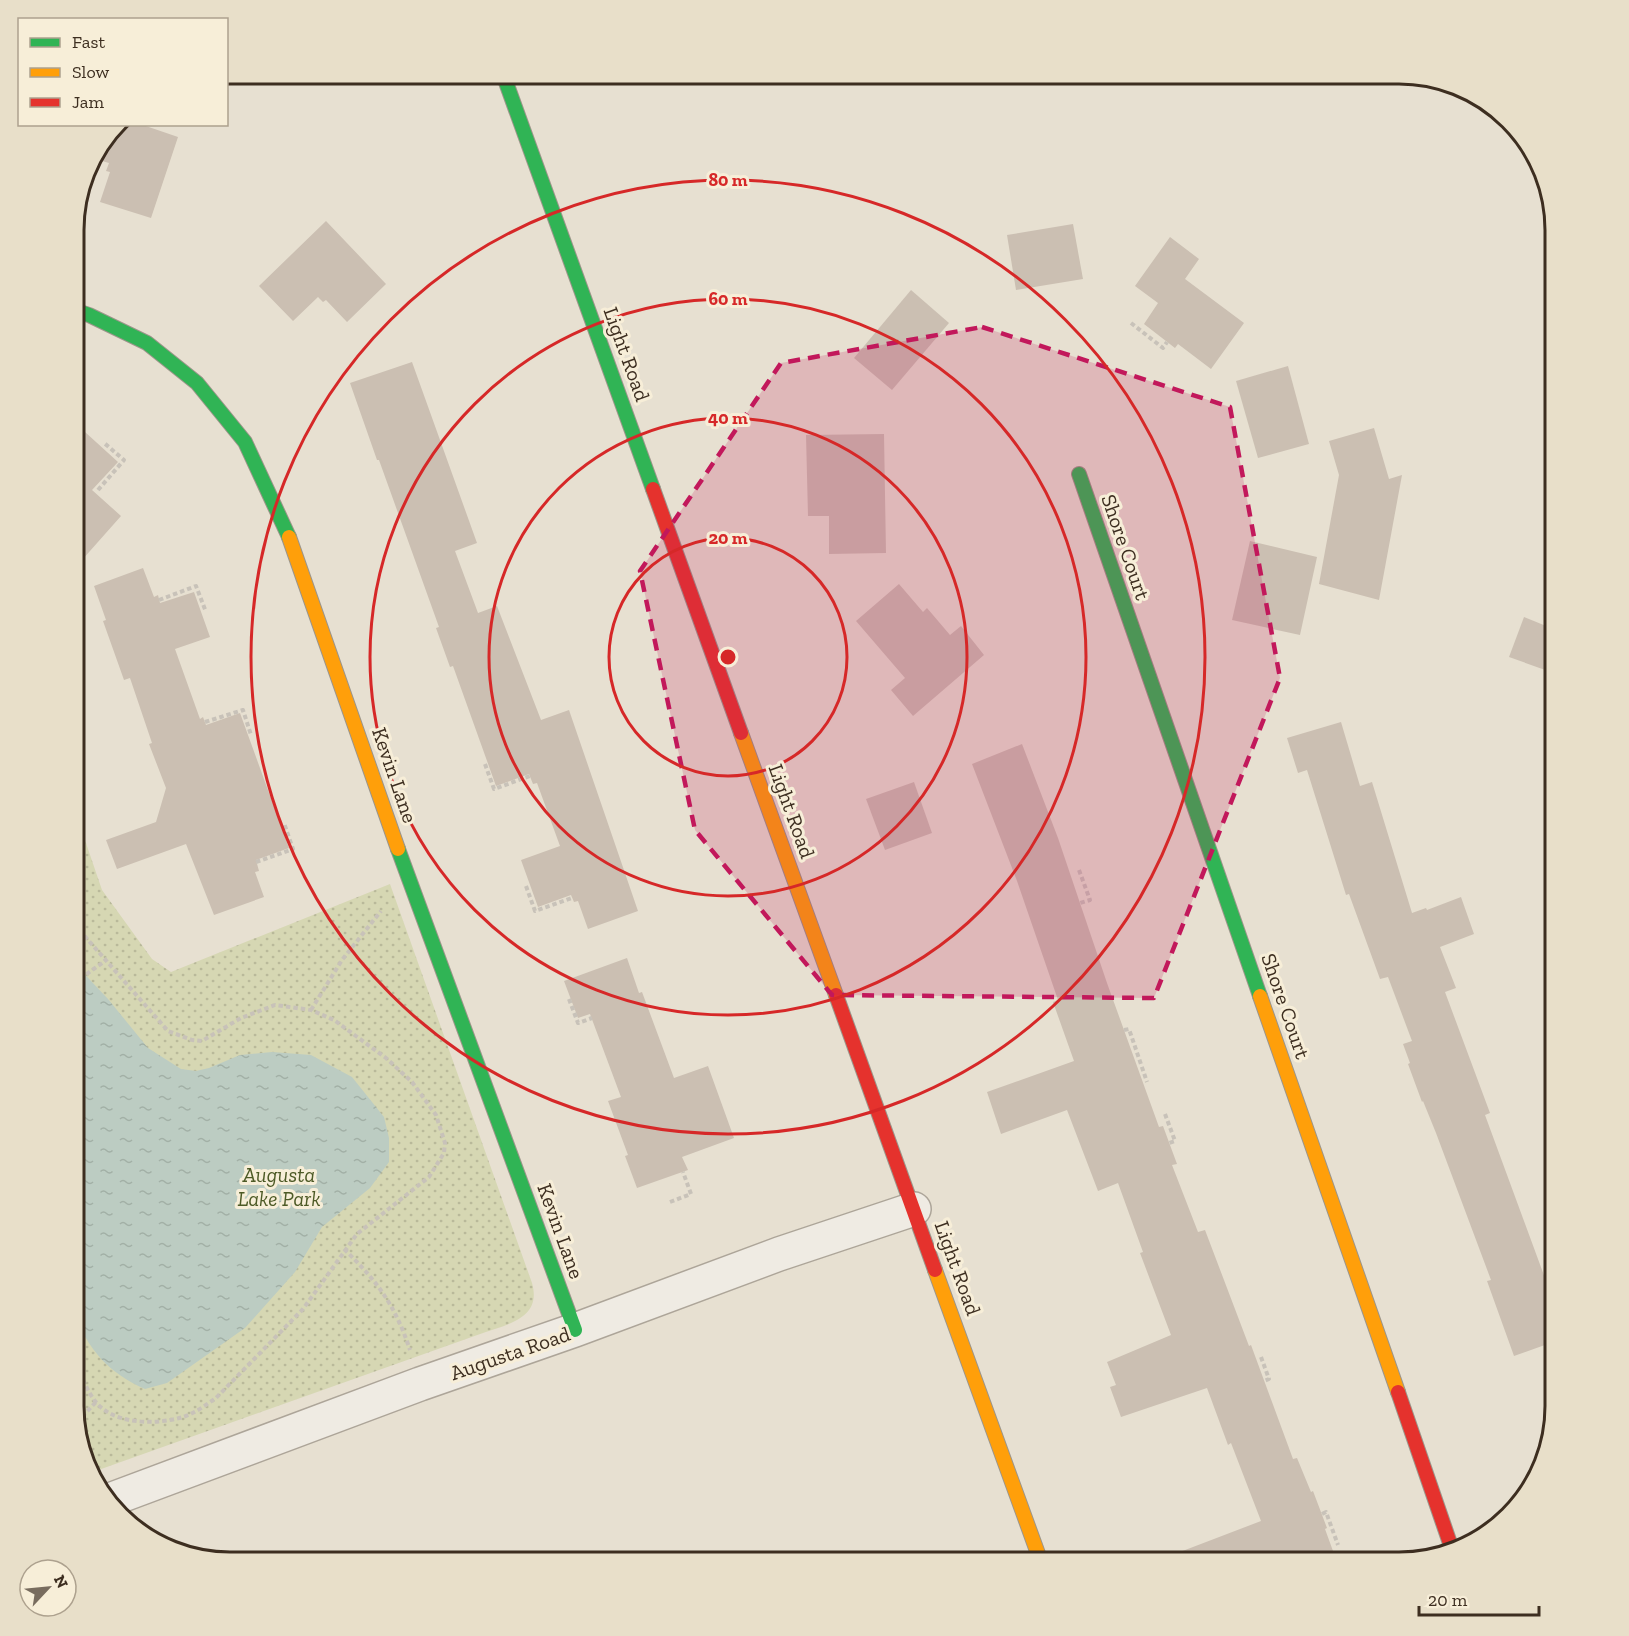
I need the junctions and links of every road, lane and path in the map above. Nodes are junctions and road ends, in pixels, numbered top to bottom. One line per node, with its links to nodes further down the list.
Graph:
1 (507, 84): 33 (street, Light Road)
2 (84, 313): 35 (street, Kevin Lane)
3 (1131, 323): 4 (path)
4 (1167, 342)
5 (103, 442): 7 (path)
6 (1078, 474): 44 (street, Shore Court)
7 (98, 490)
8 (159, 600): 9 (path)
9 (206, 612)
10 (205, 722): 11 (path)
11 (251, 735)
12 (485, 764): 13 (path)
13 (530, 776)
14 (284, 823): 15 (path)
15 (256, 862)
16 (1079, 870): 19 (path)
17 (526, 886): 18 (path)
18 (572, 898)
19 (1080, 903)
20 (387, 906): 25 (path)
21 (84, 936): 22 (path)
22 (106, 961): 23 (path); 25 (path)
23 (84, 976)
24 (569, 999): 26 (path)
25 (311, 1010): 34 (path)
26 (592, 1018)
27 (1124, 1030): 28 (path)
28 (1148, 1082)
29 (1165, 1114): 30 (path)
30 (1169, 1143)
31 (682, 1172): 32 (path)
32 (670, 1202)
33 (914, 1209): 35 (street, Augusta Road); 46 (street, Light Road)
34 (344, 1250): 36 (path); 40 (path)
35 (575, 1330): 42 (street, Augusta Road)
36 (412, 1357)
37 (1261, 1357): 39 (path)
38 (84, 1379): 40 (path)
39 (1264, 1381)
40 (96, 1402): 41 (path)
41 (84, 1414)
42 (117, 1498)
43 (1322, 1514): 45 (path)
44 (1450, 1543)
45 (1338, 1545)
46 (1037, 1552)

